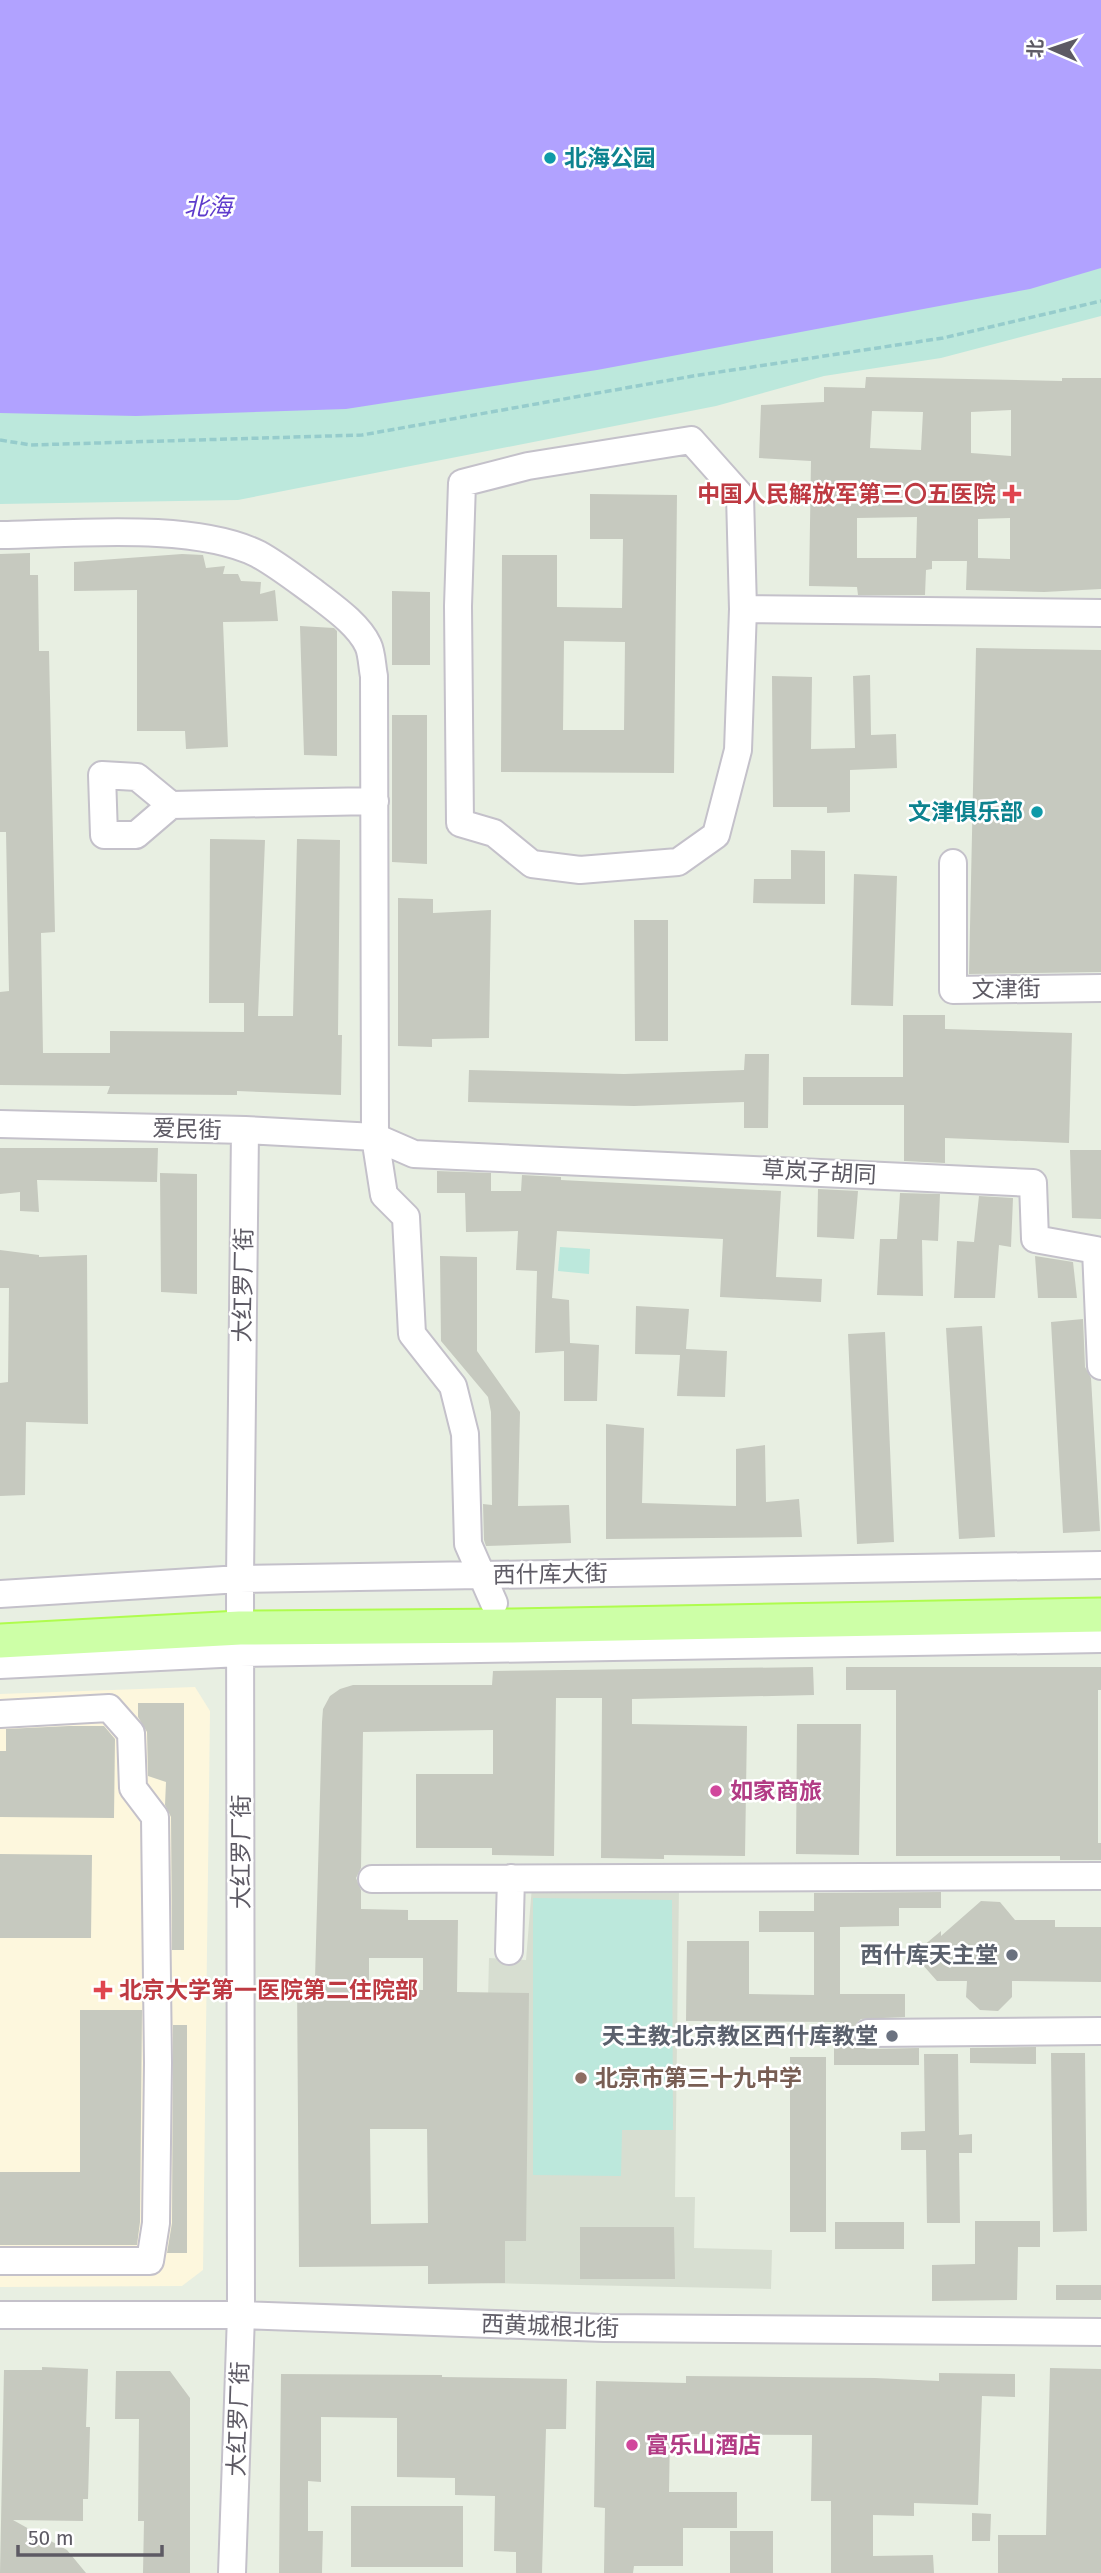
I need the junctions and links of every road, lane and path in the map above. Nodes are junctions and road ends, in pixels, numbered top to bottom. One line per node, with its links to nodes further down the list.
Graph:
1 (1101, 301): 2 (path)
2 (0, 440)
3 (0, 535): 6 (street)
4 (743, 609): 4 (street); 5 (street)
5 (1101, 613)
6 (375, 801): 7 (street); 12 (street)
7 (172, 805)
8 (953, 863): 9 (street, 文津街)
9 (1101, 988)
10 (0, 1124): 11 (street, 爱民街)
11 (245, 1130): 12 (street, 爱民街); 19 (street, 大红罗厂街)
12 (375, 1137): 13 (street, 草岚子胡同); 15 (street)
13 (1101, 1366)
14 (1101, 1565): 15 (street, 西什库大街)
15 (488, 1589): 17 (main road, 西什库大街); 19 (main road, 西什库大街)
16 (0, 1594): 19 (street, 西什库大街)
17 (1101, 1594)
18 (1101, 1615): 19 (main road, 西什库大街)
19 (240, 1617): 20 (main road, 西什库大街); 21 (street, 西什库大街); 22 (main road, 西什库大街); 23 (street, 西什库大街); 33 (street, 大红罗厂街)
20 (0, 1619)
21 (1101, 1639)
22 (0, 1641)
23 (0, 1665)
24 (0, 1714): 31 (street)
25 (1101, 1876): 26 (street)
26 (512, 1878): 27 (street); 28 (street)
27 (372, 1879)
28 (509, 1951)
29 (1101, 2031): 30 (street)
30 (868, 2032)
31 (0, 2261)
32 (0, 2315): 33 (street, 西黄城根北街)
33 (242, 2315): 34 (street, 西黄城根北街); 35 (street, 大红罗厂街)
34 (1101, 2332)
35 (232, 2573)

